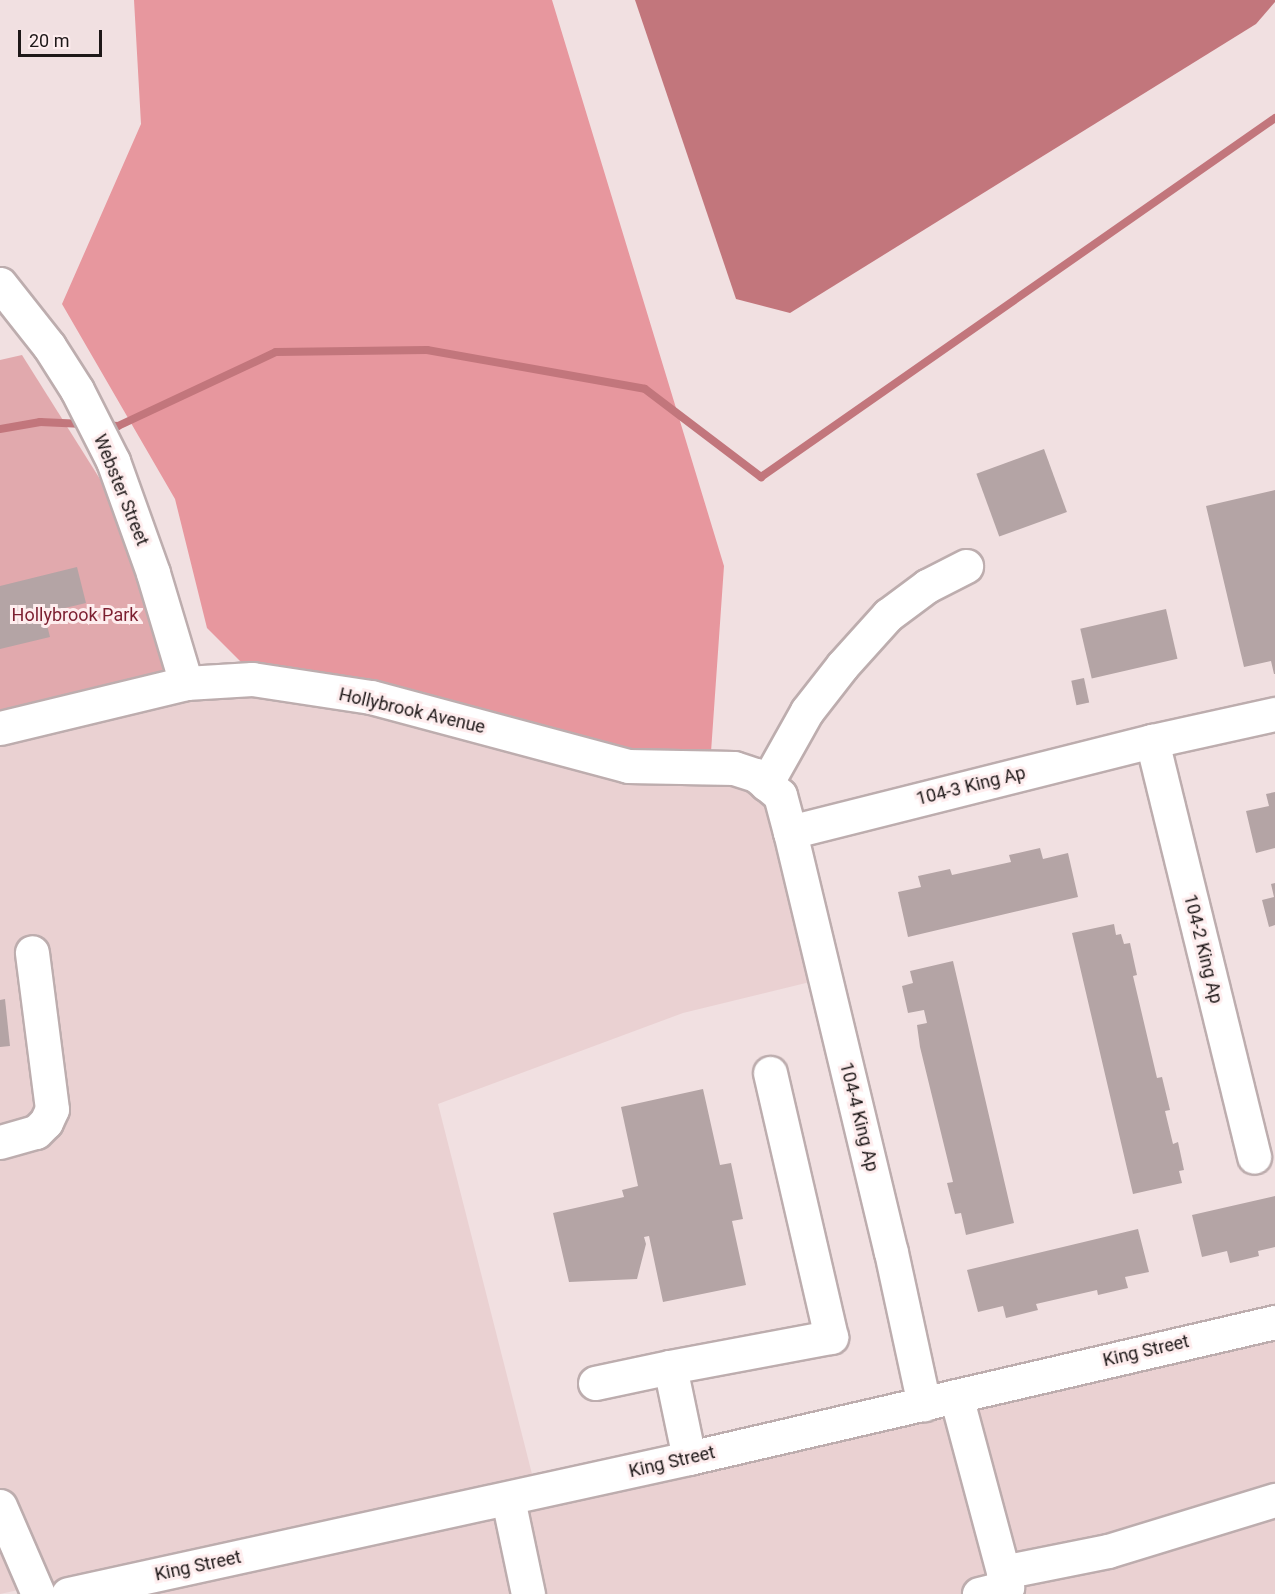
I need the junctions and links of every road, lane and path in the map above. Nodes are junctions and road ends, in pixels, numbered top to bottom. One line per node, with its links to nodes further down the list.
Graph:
1 (0, 284): 3 (street, Webster Street)
2 (966, 566): 7 (street)
3 (186, 683): 5 (street, Hollybrook Avenue); 7 (street, Hollybrook Avenue)
4 (1275, 714): 6 (street, 104-3 King Ap)
5 (0, 729)
6 (1152, 741): 8 (street, 104-3 King Ap); 12 (street, 104-2 King Ap)
7 (766, 784): 8 (street, Hollybrook Avenue)
8 (790, 832): 17 (street, 104-4 King Ap)
9 (32, 952): 11 (street)
10 (770, 1073): 14 (street)
11 (0, 1142)
12 (1254, 1157)
13 (1275, 1322): 16 (street, King Street)
14 (670, 1367): 15 (street); 18 (street)
15 (596, 1383)
16 (956, 1396): 17 (street, King Street); 22 (street)
17 (924, 1404): 18 (street, King Street)
18 (689, 1458): 19 (street, King Street)
19 (508, 1499): 24 (street, King Street); 25 (street)
20 (1275, 1500): 22 (street)
21 (0, 1506): 23 (street)
22 (1003, 1572): 26 (street)
23 (38, 1594)
24 (68, 1594)
25 (528, 1594)
26 (979, 1594)

